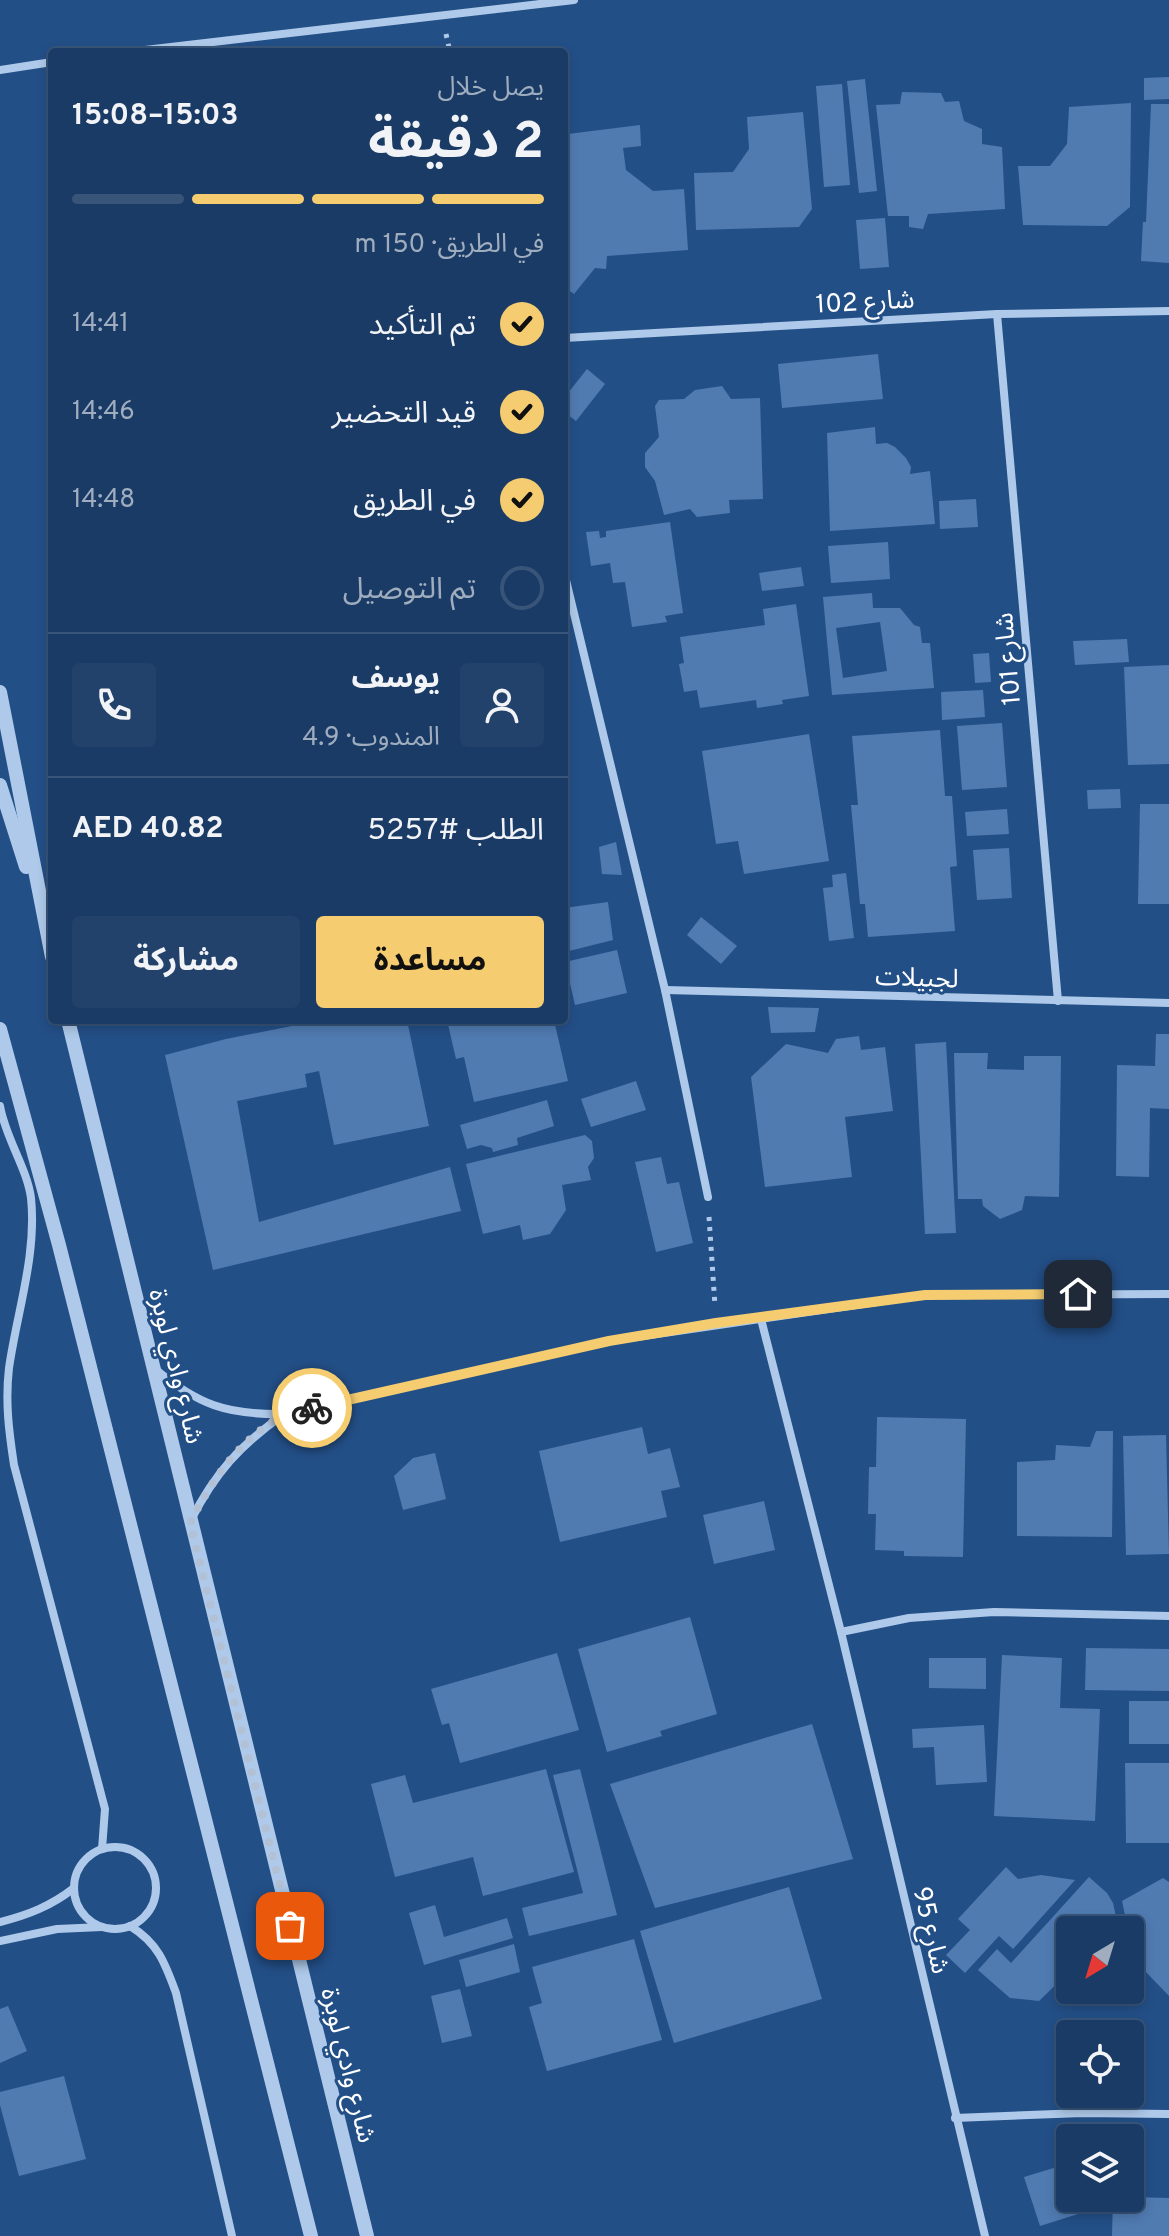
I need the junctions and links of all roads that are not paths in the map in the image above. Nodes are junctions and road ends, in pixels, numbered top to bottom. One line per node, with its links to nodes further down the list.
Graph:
1 (574, 0): 2 (street)
2 (162, 48)
3 (48, 63): 4 (street)
4 (2, 70)
5 (1169, 311): 6 (street, شارع 102)
6 (997, 314): 7 (street, شارع 102); 14 (street, شارع 101)
7 (568, 338)
8 (568, 589): 13 (street)
9 (0, 692): 11 (street)
10 (0, 785): 11 (street)
11 (46, 932): 12 (street)
12 (48, 940)
13 (665, 990): 14 (street, لجبيلات); 19 (street)
14 (1058, 1001): 15 (street, لجبيلات)
15 (1169, 1003)
16 (69, 1024): 22 (street, شارع وادي لوبرة)
17 (0, 1029): 36 (street)
18 (0, 1106): 27 (street)
19 (708, 1197)
20 (1169, 1294): 21 (street)
21 (761, 1319): 23 (street); 26 (street, شارع 95)
22 (153, 1366): 23 (street); 24 (street, شارع وادي لوبرة)
23 (284, 1414): 24 (street)
24 (190, 1523): 37 (street, شارع وادي لوبرة)
25 (1169, 1616): 26 (street)
26 (841, 1632): 34 (street, شارع 95)
27 (102, 1849): 28 (street); 30 (street)
28 (74, 1888): 29 (street); 31 (street)
29 (0, 1922)
30 (130, 1926): 31 (street); 35 (street)
31 (102, 1927): 32 (street)
32 (0, 1941)
33 (1169, 2114): 34 (street)
34 (955, 2118): 38 (street, شارع 95)
35 (232, 2236)
36 (311, 2236)
37 (367, 2236)
38 (985, 2236)

